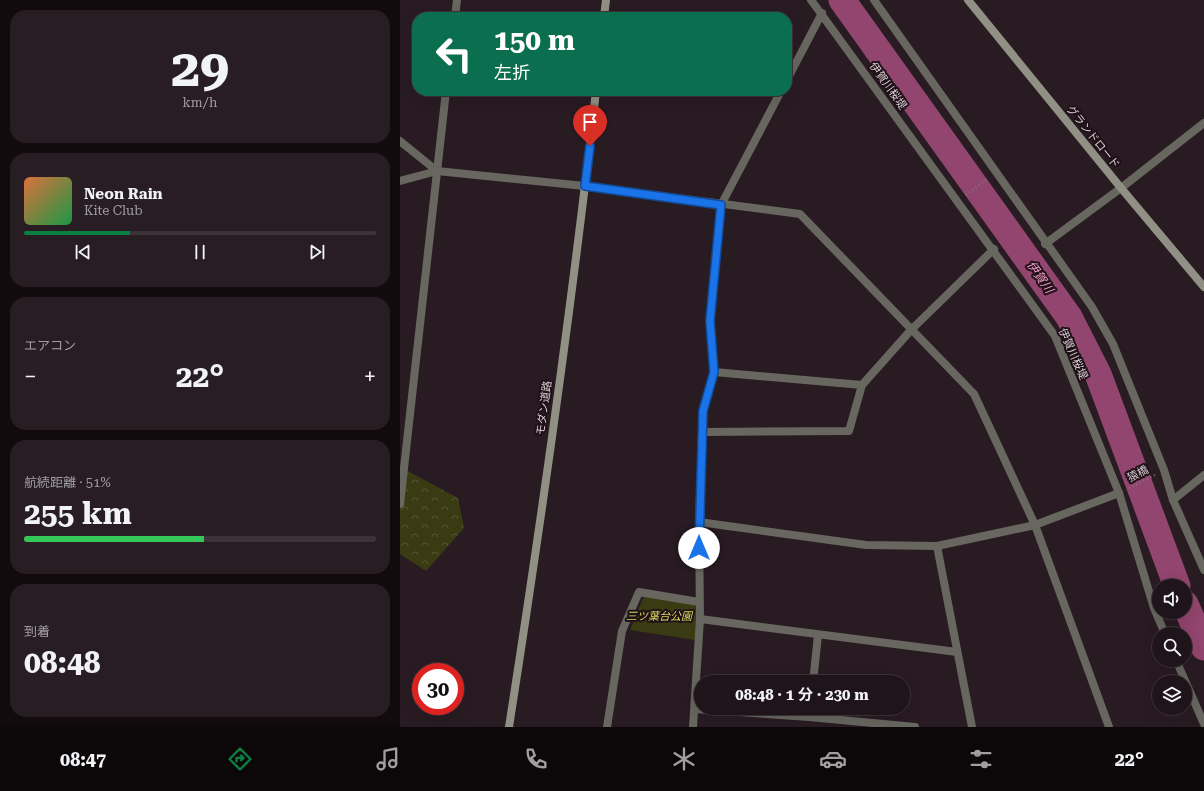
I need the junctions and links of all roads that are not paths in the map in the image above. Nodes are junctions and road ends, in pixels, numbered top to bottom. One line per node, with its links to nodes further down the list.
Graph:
1 (457, 0): 6 (street)
2 (606, 0): 7 (street)
3 (811, 0): 8 (street, 伊賀川桜堤)
4 (874, 0): 20 (street)
5 (968, 0): 18 (street, グランドロード)
6 (456, 12)
7 (605, 12)
8 (822, 13): 9 (street); 21 (street, 伊賀川桜堤)
9 (792, 70)
10 (445, 96): 15 (street)
11 (595, 96): 17 (street, モダン道路)
12 (778, 96): 19 (street)
13 (1204, 123): 18 (street)
14 (400, 141): 15 (street)
15 (437, 170): 16 (street); 17 (street); 30 (street)
16 (400, 181)
17 (585, 186): 19 (street); 46 (street, モダン道路)
18 (1121, 188): 20 (street); 22 (street, グランドロード)
19 (721, 205): 23 (street); 24 (street)
20 (1045, 244): 29 (street)
21 (994, 250): 23 (street); 28 (street, 伊賀川桜堤)
22 (1204, 287)
23 (911, 330): 25 (street); 32 (street)
24 (714, 372): 25 (street); 26 (street)
25 (862, 385): 26 (street)
26 (702, 432): 31 (street)
27 (1204, 475): 29 (street)
28 (1119, 493): 32 (street); 37 (street, 伊賀川桜堤)
29 (1173, 500): 34 (street)
30 (400, 504)
31 (699, 522): 33 (street); 35 (street)
32 (1035, 525): 33 (street); 51 (street)
33 (937, 546): 39 (street)
34 (1204, 570)
35 (699, 602): 36 (street); 47 (street)
36 (700, 619): 38 (street); 41 (street)
37 (1162, 627)
38 (818, 635): 39 (street); 42 (street)
39 (957, 652): 50 (street)
40 (1179, 667): 45 (street)
41 (697, 675)
42 (814, 675)
43 (694, 715): 48 (street)
44 (831, 715): 49 (street)
45 (1204, 724)
46 (509, 727)
47 (607, 727)
48 (693, 727)
49 (915, 727)
50 (972, 727)
51 (1109, 727)

